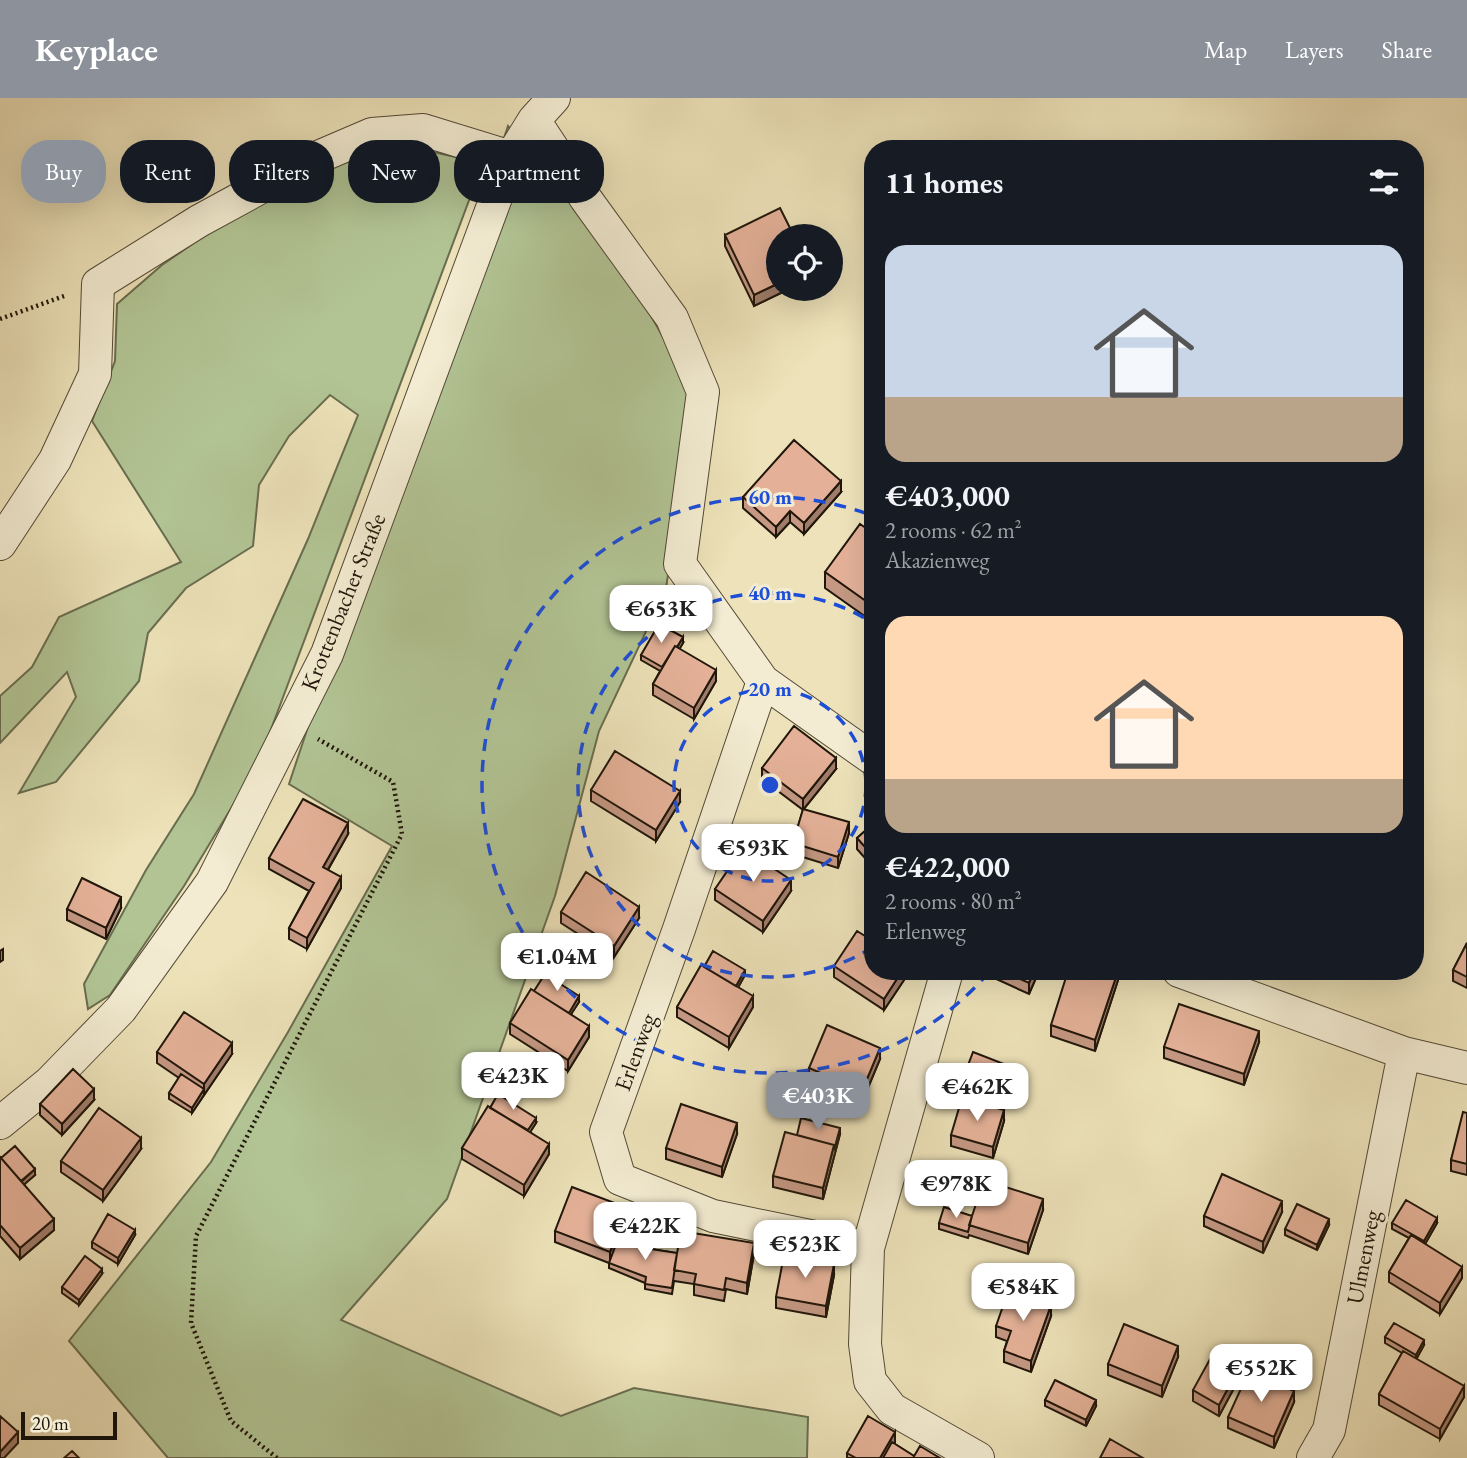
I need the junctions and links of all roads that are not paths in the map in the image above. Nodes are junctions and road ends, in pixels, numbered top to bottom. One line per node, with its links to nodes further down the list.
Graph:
1 (544, 109): 3 (street, Krottenbacher Straße); 6 (street)
2 (456, 140): 5 (street)
3 (523, 140)
4 (494, 203): 12 (street, Krottenbacher Straße)
5 (0, 544)
6 (763, 681): 7 (street); 13 (street, Erlenweg)
7 (864, 753)
8 (944, 980): 13 (street)
9 (1249, 982): 10 (street)
10 (1404, 1053): 11 (street); 15 (street, Ulmenweg)
11 (1467, 1068)
12 (0, 1123)
13 (868, 1248): 14 (street)
14 (978, 1458)
15 (1313, 1458)

